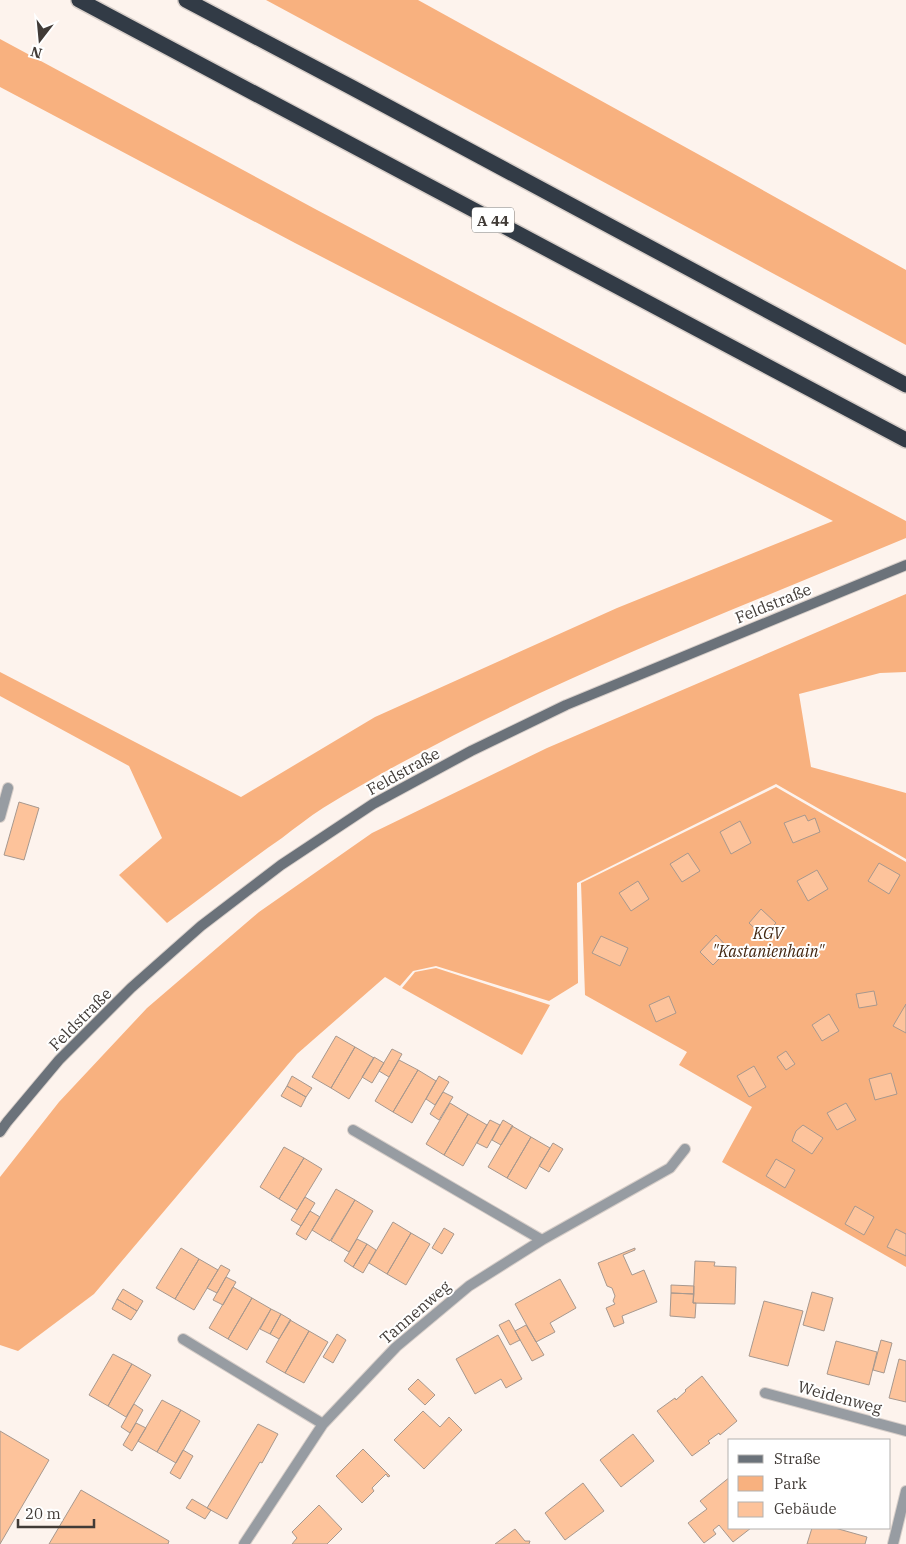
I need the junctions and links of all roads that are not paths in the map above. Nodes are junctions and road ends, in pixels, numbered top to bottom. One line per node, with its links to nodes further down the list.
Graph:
1 (79, 0): 4 (highway, A 44)
2 (186, 0): 3 (highway)
3 (906, 384)
4 (906, 440)
5 (906, 565): 9 (main road, Feldstraße)
6 (8, 788): 7 (street)
7 (0, 817)
8 (353, 1130): 11 (street)
9 (0, 1132)
10 (685, 1149): 11 (street, Tannenweg)
11 (542, 1240): 14 (street, Tannenweg)
12 (183, 1339): 14 (street)
13 (765, 1393): 15 (street, Weidenweg)
14 (323, 1424): 17 (street, Tannenweg)
15 (906, 1431)
16 (906, 1491): 18 (street)
17 (244, 1544)
18 (893, 1544)

